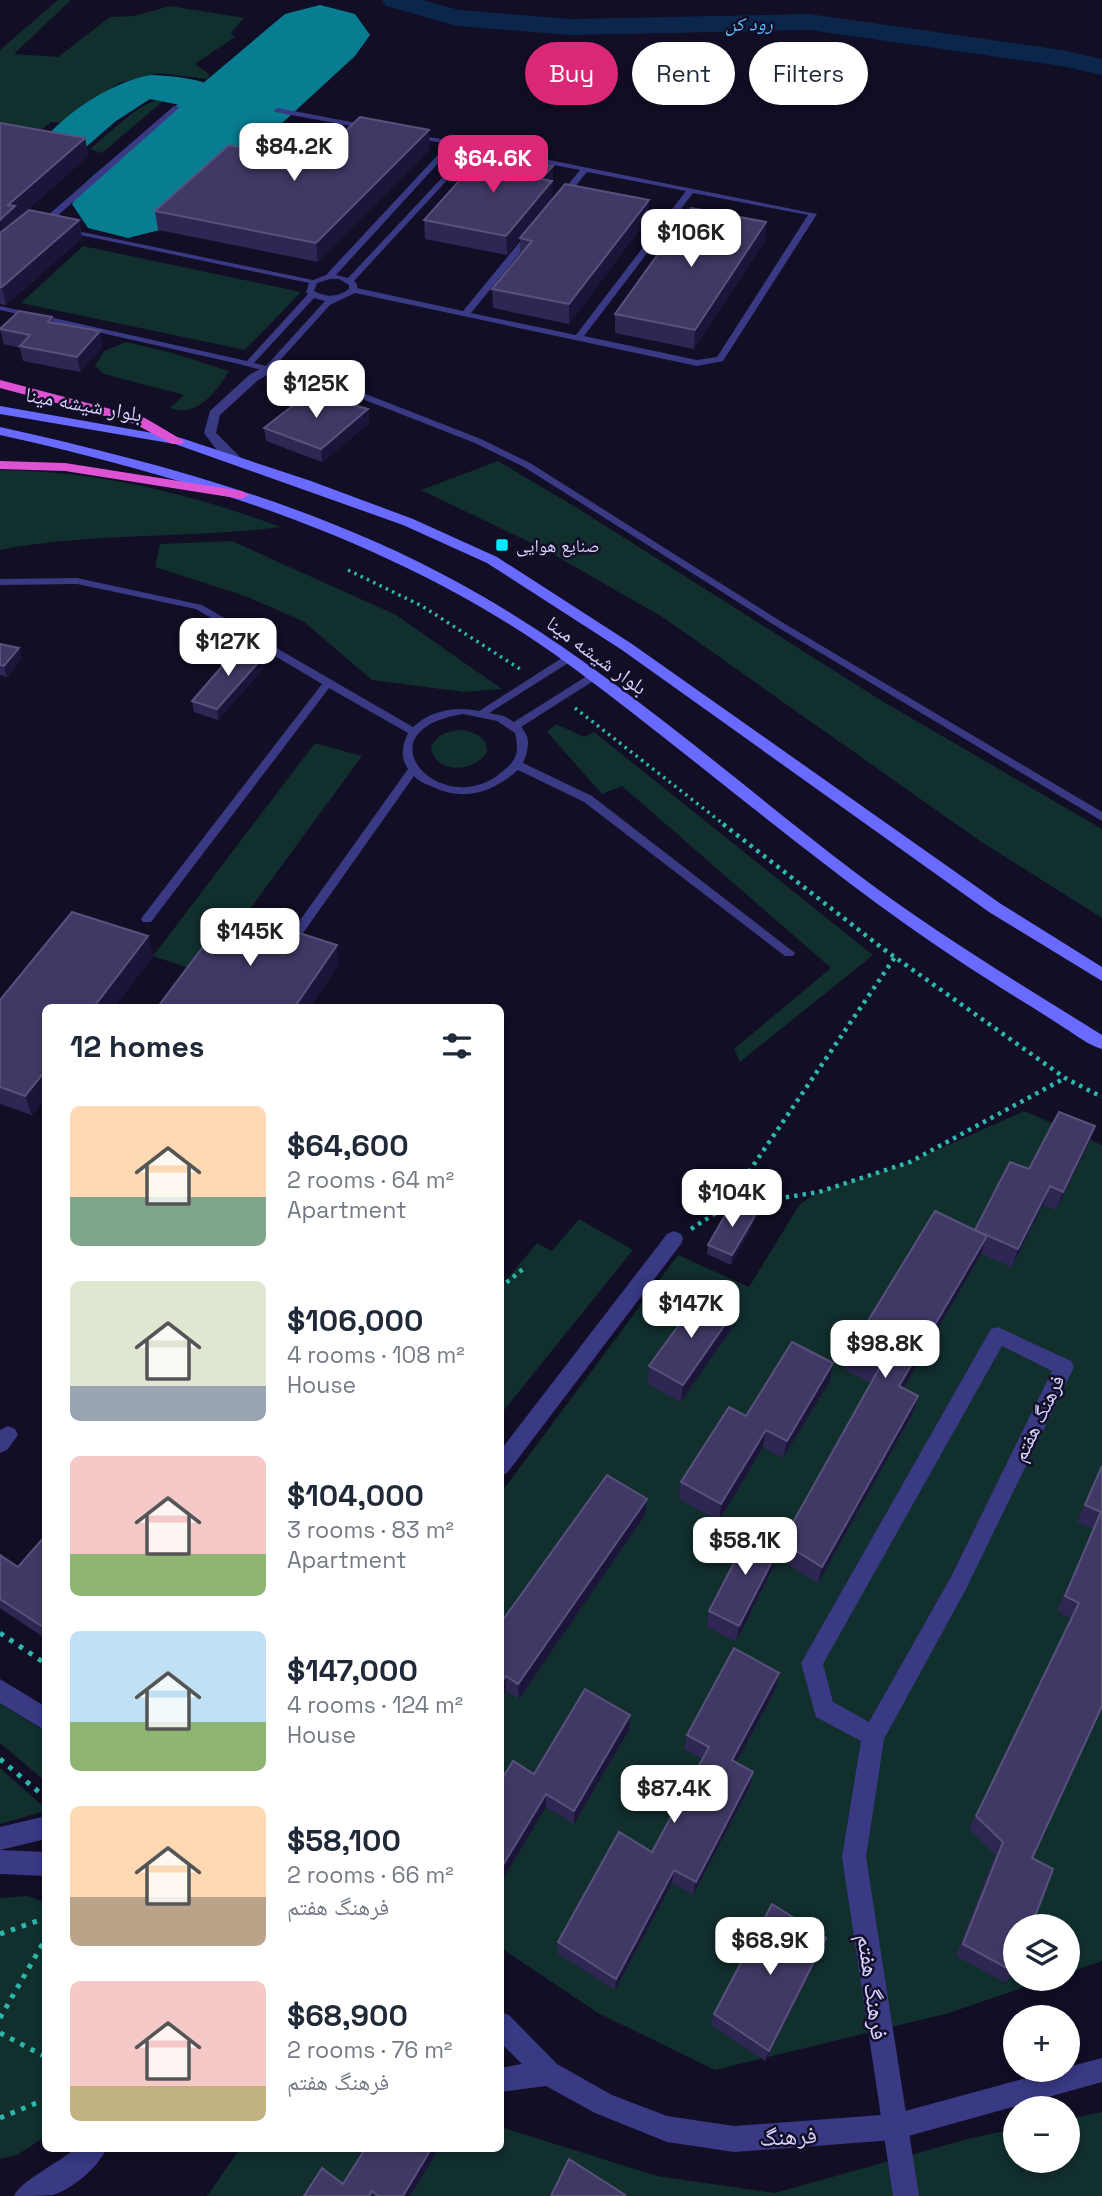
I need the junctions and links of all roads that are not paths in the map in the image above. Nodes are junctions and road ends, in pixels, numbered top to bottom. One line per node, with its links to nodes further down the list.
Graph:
1 (176, 107): 11 (lane)
2 (278, 110): 3 (lane)
3 (373, 128)
4 (413, 135): 5 (lane)
5 (453, 143): 6 (lane); 13 (lane)
6 (474, 147): 7 (lane); 15 (lane)
7 (585, 169): 8 (lane); 9 (lane)
8 (691, 190): 20 (lane); 20 (lane)
9 (560, 200)
10 (30, 222): 11 (lane)
11 (43, 225): 14 (lane)
12 (534, 231): 19 (lane)
13 (328, 277): 14 (lane); 15 (lane)
14 (313, 282): 16 (lane)
15 (352, 285): 17 (lane); 19 (lane)
16 (313, 294): 17 (lane); 21 (lane)
17 (335, 299): 22 (lane)
18 (0, 308): 21 (lane)
19 (466, 313): 20 (lane)
20 (579, 337)
21 (249, 364): 22 (lane)
22 (268, 369): 27 (street); 39 (lane)
23 (0, 384): 26 (highway)
24 (0, 410): 26 (main road, بلوار شیشه مینا)
25 (0, 431): 29 (main road, بلوار شیشه مینا)
26 (177, 441): 27 (main road, بلوار شیشه مینا)
27 (240, 463): 43 (main road, بلوار شیشه مینا)
28 (0, 465): 29 (highway)
29 (242, 495): 31 (main road, بلوار شیشه مینا)
30 (0, 582): 33 (lane)
31 (569, 658): 32 (main road, بلوار شیشه مینا); 34 (lane)
32 (594, 676): 35 (lane); 44 (main road, بلوار شیشه مینا)
33 (328, 683): 36 (lane); 40 (lane)
34 (483, 712): 35 (lane); 36 (lane)
35 (514, 727): 37 (lane)
36 (414, 732): 38 (lane)
37 (519, 766): 38 (lane); 42 (lane)
38 (413, 770): 41 (lane)
39 (1102, 817)
40 (147, 919)
41 (297, 933)
42 (789, 953)
43 (1102, 975)
44 (1102, 1043)
45 (674, 1239): 46 (street)
46 (504, 1462)
47 (0, 1690): 48 (street)
48 (42, 1717)
49 (873, 1736): 49 (street, فرهنگ هفتم); 58 (street, فرهنگ هفتم)
50 (42, 1828): 51 (street)
51 (0, 1839)
52 (0, 1862): 53 (street)
53 (42, 1864)
54 (504, 2028): 56 (street, فرهنگ)
55 (1102, 2070): 58 (street, فرهنگ)
56 (548, 2073): 57 (street); 58 (street, فرهنگ)
57 (504, 2079)
58 (894, 2127): 63 (street, فرهنگ هفتم)
59 (90, 2152): 61 (street)
60 (102, 2152): 61 (street)
61 (68, 2172): 62 (street)
62 (30, 2195)
63 (906, 2196)

